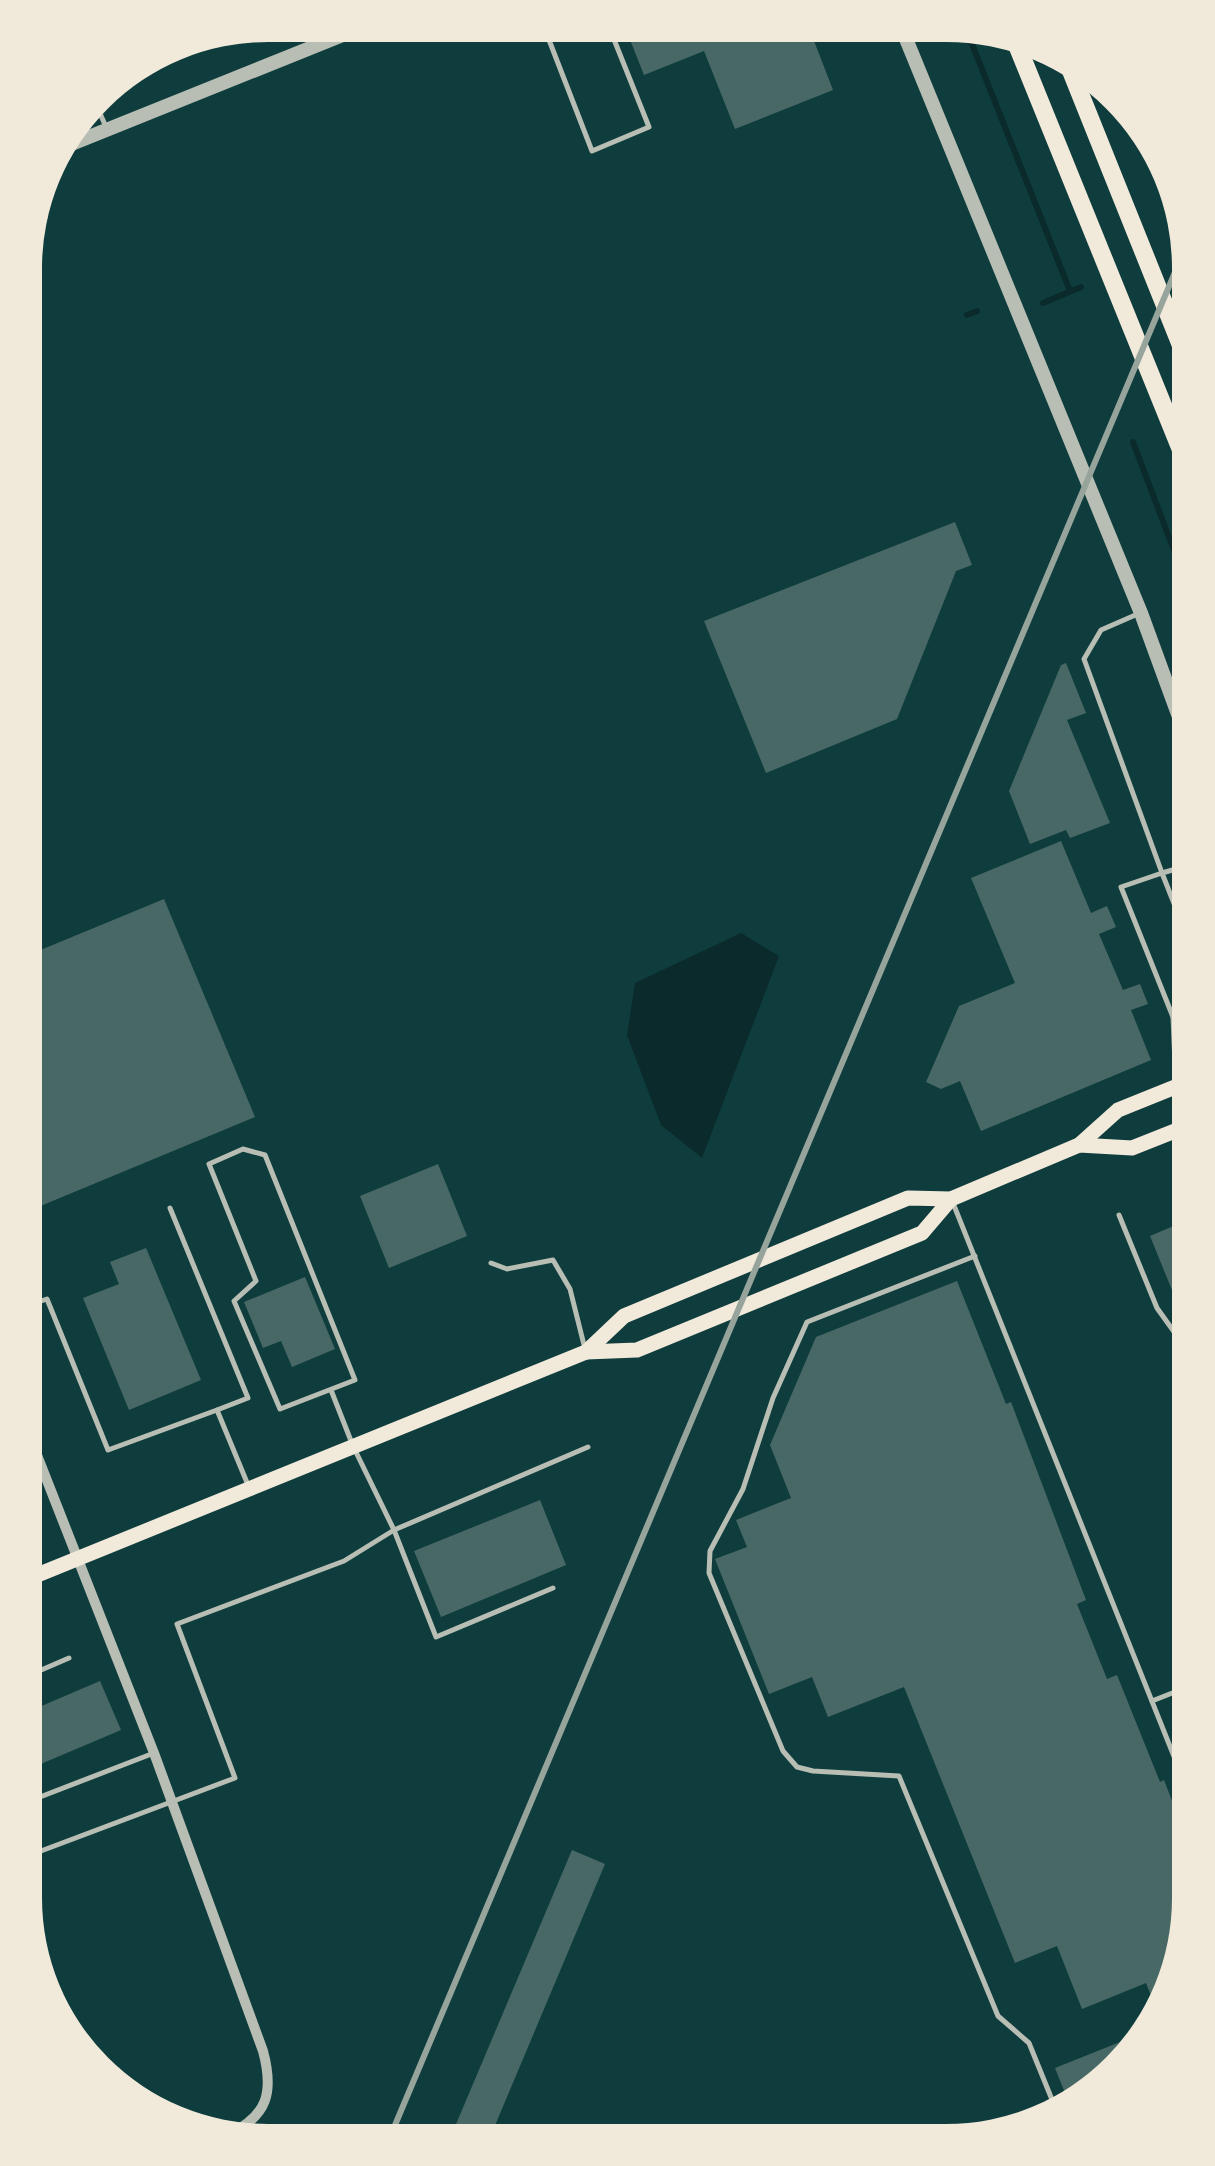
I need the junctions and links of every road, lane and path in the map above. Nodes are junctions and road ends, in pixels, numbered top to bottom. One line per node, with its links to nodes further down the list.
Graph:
1 (325, 42): 8 (street)
2 (550, 42): 3 (lane)
3 (614, 42)
4 (907, 42): 12 (street)
5 (1021, 55): 11 (main road)
6 (1075, 83): 10 (main road)
7 (102, 117): 8 (lane)
8 (107, 130): 9 (street)
9 (83, 139)
10 (1172, 323)
11 (1172, 428)
12 (1141, 613): 13 (street); 15 (lane)
13 (1172, 697)
14 (1172, 870): 15 (lane)
15 (1162, 872): 16 (lane); 17 (lane)
16 (1172, 898)
17 (1172, 1014)
18 (1172, 1088): 20 (main road)
19 (1172, 1131): 20 (main road)
20 (1079, 1145): 21 (main road)
21 (951, 1199): 24 (lane); 28 (main road); 28 (main road)
22 (170, 1208): 30 (lane)
23 (1119, 1215): 27 (lane)
24 (974, 1256): 42 (lane); 48 (lane)
25 (491, 1263): 28 (lane)
26 (42, 1301): 30 (lane)
27 (1172, 1329)
28 (586, 1352): 31 (main road)
29 (331, 1390): 29 (lane); 31 (lane)
30 (217, 1410): 34 (lane)
31 (353, 1446): 34 (main road); 35 (lane)
32 (588, 1446): 35 (lane)
33 (42, 1467): 36 (street)
34 (249, 1488): 36 (main road)
35 (394, 1530): 38 (lane); 46 (lane)
36 (78, 1558): 37 (main road); 44 (street)
37 (42, 1573)
38 (553, 1588)
39 (69, 1658): 40 (lane)
40 (42, 1669)
41 (1172, 1693): 42 (lane)
42 (1152, 1701): 43 (lane)
43 (1172, 1750)
44 (154, 1753): 45 (lane); 46 (street)
45 (42, 1796)
46 (171, 1800): 47 (lane); 49 (street)
47 (42, 1850)
48 (1051, 2097)
49 (249, 2123)

